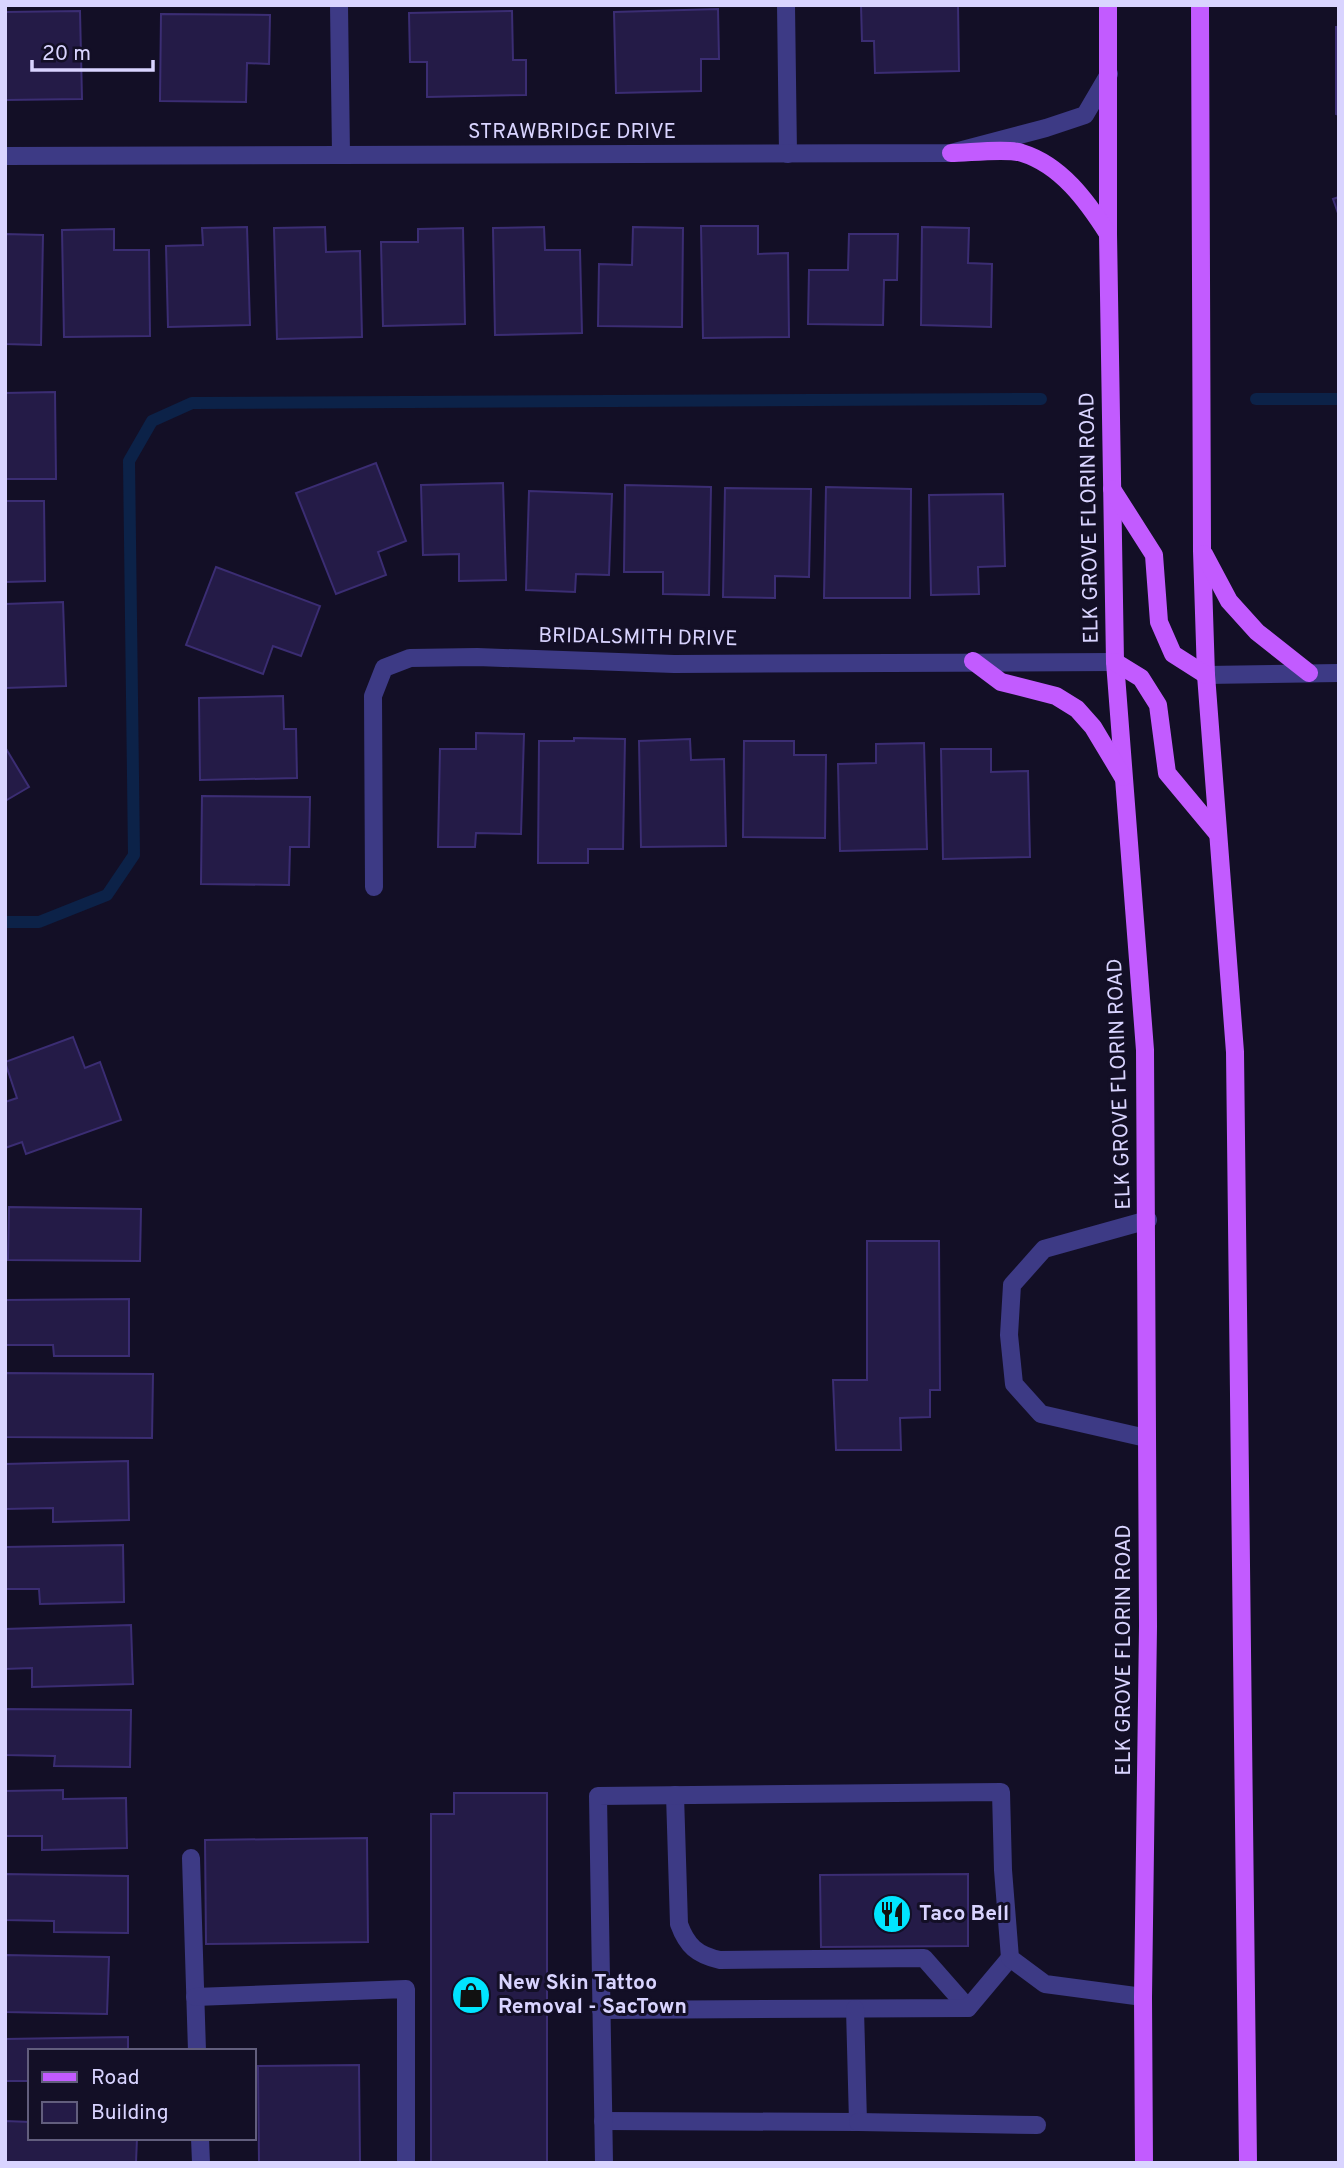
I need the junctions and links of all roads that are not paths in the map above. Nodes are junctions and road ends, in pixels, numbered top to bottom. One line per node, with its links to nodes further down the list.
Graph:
1 (339, 5): 8 (street)
2 (786, 5): 7 (street)
3 (1108, 5): 5 (main road, ELK GROVE FLORIN ROAD)
4 (1200, 5): 12 (main road)
5 (1109, 74): 6 (street, STRAWBRIDGE DRIVE); 10 (main road, ELK GROVE FLORIN ROAD)
6 (951, 153): 7 (street, STRAWBRIDGE DRIVE); 10 (main road)
7 (788, 154): 8 (street, STRAWBRIDGE DRIVE)
8 (341, 155): 9 (street, STRAWBRIDGE DRIVE)
9 (5, 156)
10 (1108, 234): 11 (main road, ELK GROVE FLORIN ROAD)
11 (1112, 489): 14 (main road, ELK GROVE FLORIN ROAD); 17 (main road)
12 (1202, 551): 15 (main road); 17 (main road)
13 (973, 661): 14 (street, BRIDALSMITH DRIVE); 18 (main road); 20 (street, BRIDALSMITH DRIVE)
14 (1115, 662): 18 (main road, ELK GROVE FLORIN ROAD); 19 (main road)
15 (1309, 673): 16 (street); 17 (street)
16 (1339, 673)
17 (1206, 675): 19 (main road)
18 (1125, 781): 21 (main road, ELK GROVE FLORIN ROAD)
19 (1217, 833): 40 (main road)
20 (374, 887)
21 (1148, 1220): 22 (main road, ELK GROVE FLORIN ROAD); 22 (street)
22 (1146, 1438): 27 (main road, ELK GROVE FLORIN ROAD)
23 (675, 1795): 25 (street); 28 (street); 30 (street)
24 (191, 1858): 26 (street)
25 (1010, 1958): 27 (street); 28 (street)
26 (195, 1997): 31 (street); 37 (street)
27 (1143, 1997): 39 (main road, ELK GROVE FLORIN ROAD)
28 (968, 2008): 29 (street)
29 (855, 2009): 30 (street); 33 (street)
30 (601, 2010): 32 (street)
31 (197, 2049)
32 (603, 2121): 33 (street); 38 (street)
33 (858, 2122): 34 (street)
34 (1037, 2125)
35 (200, 2140): 36 (street)
36 (201, 2163)
37 (406, 2163)
38 (604, 2163)
39 (1144, 2163)
40 (1248, 2163)

